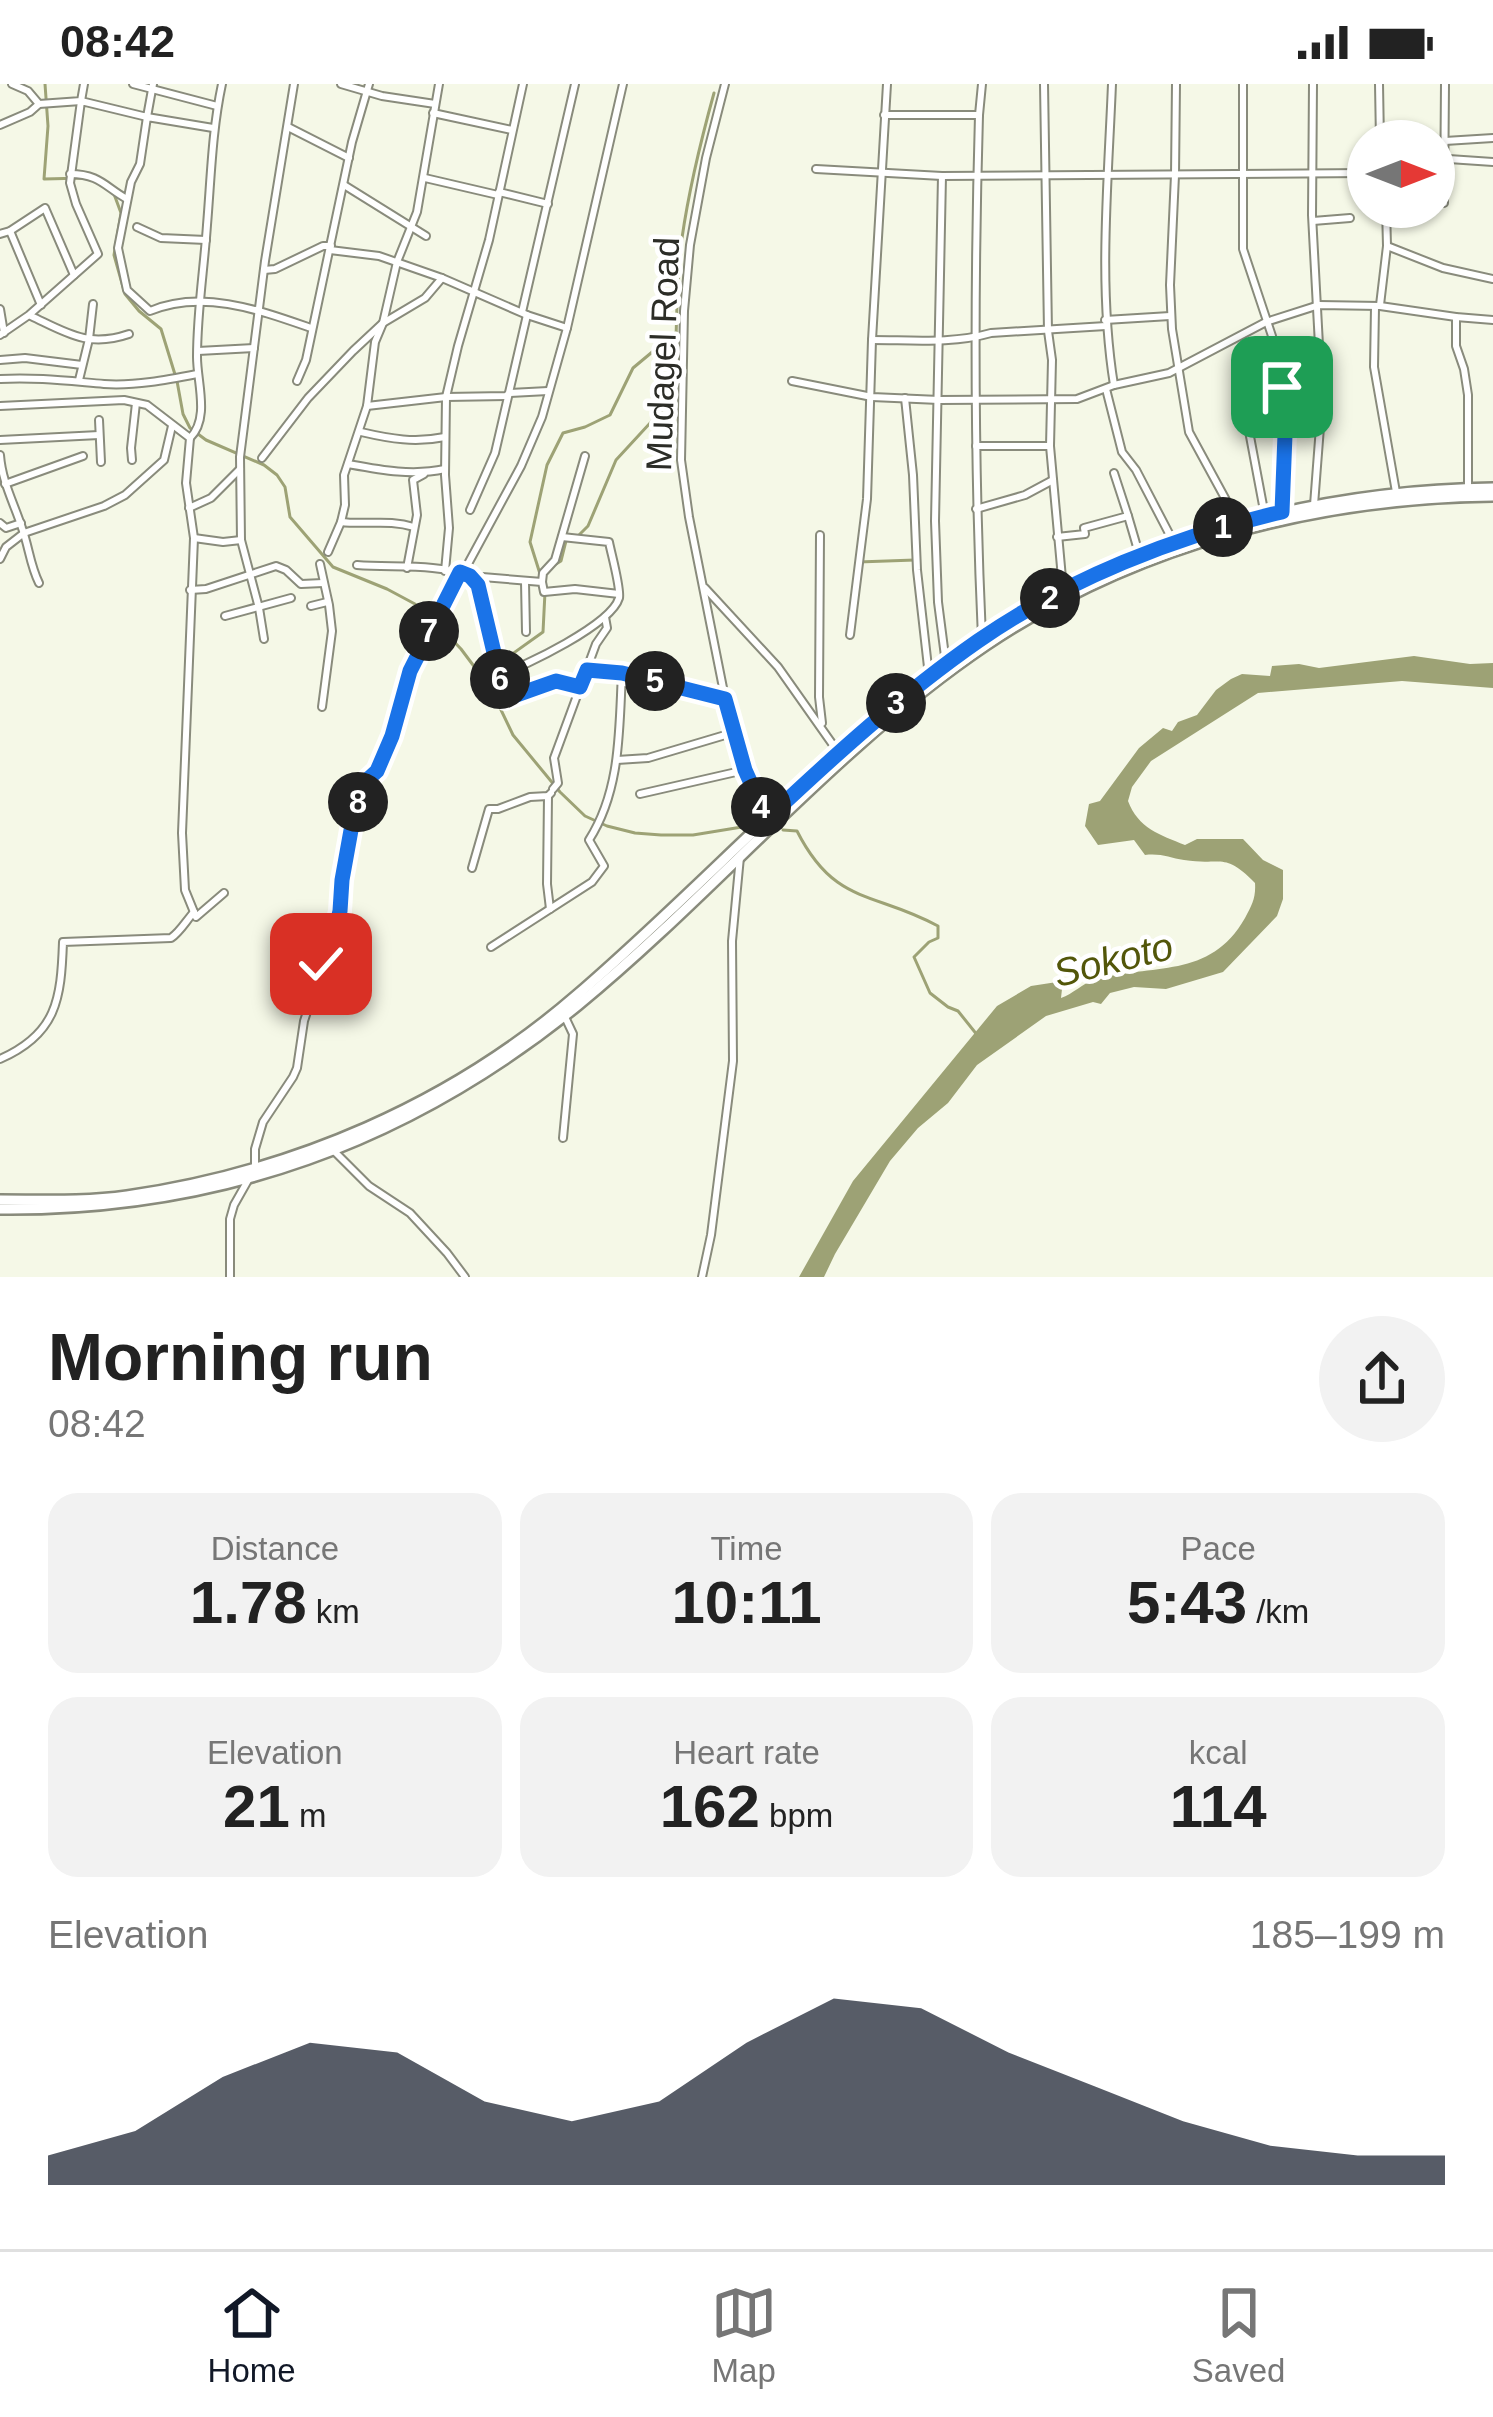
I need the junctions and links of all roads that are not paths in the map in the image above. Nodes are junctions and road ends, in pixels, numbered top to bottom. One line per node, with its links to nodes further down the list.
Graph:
1 (12, 84): 24 (street)
2 (84, 84): 23 (street)
3 (133, 84): 21 (street)
4 (222, 84): 25 (street)
5 (294, 84): 33 (street)
6 (341, 84): 22 (street)
7 (439, 84): 26 (street)
8 (523, 84): 35 (street)
9 (574, 84): 56 (street)
10 (623, 84): 90 (street)
11 (725, 84): 177 (street, Mudagel Road)
12 (886, 84): 27 (street)
13 (982, 84): 28 (street)
14 (1044, 84): 48 (street)
15 (1112, 84): 49 (street)
16 (1176, 84): 50 (street)
17 (1243, 84): 46 (street)
18 (1313, 84): 43 (street)
19 (1378, 84): 30 (street)
20 (1444, 84): 31 (street)
21 (152, 87): 25 (street); 29 (street)
22 (369, 87): 26 (street); 38 (street)
23 (81, 101): 24 (street); 29 (street); 52 (street)
24 (44, 103): 32 (street)
25 (218, 106): 34 (street)
26 (434, 109): 35 (street); 51 (street)
27 (884, 115): 28 (street); 42 (street)
28 (979, 115): 45 (street)
29 (148, 116): 34 (street); 55 (street)
30 (1380, 120)
31 (1444, 120)
32 (0, 124)
33 (288, 126): 38 (street); 69 (street)
34 (213, 128): 65 (street)
35 (512, 130): 54 (street)
36 (1493, 138): 37 (street)
37 (1455, 140)
38 (349, 158): 53 (street)
39 (1455, 160): 40 (street)
40 (1493, 162)
41 (816, 169): 42 (street)
42 (882, 171): 47 (street); 96 (street)
43 (1312, 173): 44 (street); 46 (street); 58 (street)
44 (1347, 173)
45 (977, 174): 47 (street); 48 (street); 94 (street)
46 (1244, 174): 50 (street); 86 (street)
47 (942, 176): 97 (street)
48 (1045, 176): 49 (street); 91 (street)
49 (1107, 176): 50 (street); 88 (street)
50 (1175, 176): 83 (street)
51 (424, 177): 54 (street); 60 (street)
52 (70, 178): 55 (street); 70 (street)
53 (344, 185): 60 (street); 67 (street)
54 (498, 193): 56 (street); 73 (street)
55 (121, 199): 74 (street)
56 (548, 204): 81 (street)
57 (1347, 218): 58 (street)
58 (1313, 221): 77 (street)
59 (137, 227): 65 (street)
60 (411, 228): 64 (street); 68 (street)
61 (1387, 228): 66 (street)
62 (10, 231): 63 (street); 70 (street); 76 (street)
63 (0, 234)
64 (426, 236)
65 (206, 240): 74 (street)
66 (1387, 246): 72 (street); 78 (street)
67 (330, 248): 68 (street); 69 (street); 89 (street)
68 (398, 262): 71 (street); 87 (street)
69 (264, 270): 80 (street)
70 (74, 275): 76 (street)
71 (442, 278): 73 (street); 87 (street)
72 (1493, 279)
73 (474, 292): 81 (street); 112 (street)
74 (198, 303): 80 (street); 99 (street)
75 (93, 304): 95 (street)
76 (40, 305): 82 (street)
77 (1319, 305): 78 (street); 86 (street); 146 (street)
78 (1378, 307): 84 (street); 145 (street)
79 (0, 309): 92 (street)
80 (258, 310): 89 (street); 98 (street)
81 (524, 314): 90 (street); 111 (street)
82 (29, 315): 92 (street); 95 (street)
83 (1170, 316): 88 (street); 102 (street)
84 (1456, 317): 85 (street); 143 (street)
85 (1493, 320)
86 (1267, 322): 102 (street); 109 (street)
87 (383, 323): 120 (street); 133 (street)
88 (1105, 323): 91 (street); 108 (street)
89 (311, 328): 106 (street)
90 (568, 328): 110 (street)
91 (1048, 331): 94 (street); 117 (street)
92 (2, 334)
93 (129, 334): 95 (street)
94 (975, 338): 97 (street); 116 (street)
95 (89, 339): 101 (street)
96 (872, 340): 97 (street); 113 (street)
97 (937, 340): 115 (street)
98 (254, 348): 99 (street); 137 (street)
99 (197, 351): 103 (street)
100 (0, 361): 101 (street)
101 (82, 365): 105 (street)
102 (1179, 367): 108 (street); 155 (street)
103 (197, 374): 105 (street); 124 (street)
104 (0, 379): 105 (street)
105 (79, 380)
106 (297, 380)
107 (793, 381): 113 (street)
108 (1110, 387): 117 (street); 163 (street)
109 (1283, 390): 150 (street); 152 (street)
110 (548, 391): 111 (street); 171 (street)
111 (510, 393): 112 (street); 149 (street)
112 (446, 397): 120 (street); 126 (street)
113 (872, 397): 114 (street); 188 (street)
114 (905, 398): 115 (street); 195 (street)
115 (939, 400): 116 (street); 191 (street)
116 (977, 400): 117 (street); 128 (street)
117 (1049, 400): 129 (street)
118 (136, 403): 119 (street); 122 (street); 134 (street)
119 (0, 406)
120 (367, 406): 123 (street)
121 (98, 420): 125 (street)
122 (172, 426): 124 (street); 157 (street)
123 (359, 431): 126 (street); 136 (street)
124 (194, 434): 147 (street)
125 (99, 435): 127 (street); 135 (street)
126 (446, 437): 138 (street)
127 (0, 440)
128 (975, 446): 129 (street); 148 (street)
129 (1050, 446): 141 (street)
130 (0, 455): 142 (street)
131 (82, 455): 142 (street)
132 (586, 456): 159 (street)
133 (262, 458)
134 (132, 460)
135 (101, 462)
136 (348, 464): 140 (street); 153 (street)
137 (240, 469): 147 (street); 162 (street)
138 (445, 469): 140 (street); 170 (street)
139 (1114, 472): 151 (street)
140 (424, 473): 156 (street)
141 (1053, 480): 148 (street); 160 (street)
142 (5, 484): 157 (street)
143 (1468, 488): 144 (main road); 145 (main road)
144 (1493, 492): 206 (main road)
145 (1396, 493): 146 (main road)
146 (1314, 506): 150 (main road)
147 (188, 508): 161 (street)
148 (976, 509): 189 (street)
149 (470, 510)
150 (1282, 512): 152 (main road)
151 (1128, 516): 160 (street); 165 (street)
152 (1265, 516): 155 (main road)
153 (341, 522): 156 (street); 164 (street)
154 (0, 523): 157 (street)
155 (1239, 523): 163 (main road)
156 (414, 527): 169 (street)
157 (22, 528): 166 (street); 175 (street)
158 (820, 535): 199 (street)
159 (562, 537): 174 (street); 180 (street)
160 (1057, 537): 179 (street)
161 (194, 538): 162 (street); 178 (street)
162 (241, 540): 172 (street)
163 (1174, 544): 165 (main road)
164 (328, 551)
165 (1140, 557): 179 (main road)
166 (0, 559)
167 (320, 564): 176 (street)
168 (357, 566): 169 (street)
169 (407, 568): 170 (street)
170 (445, 571): 171 (street)
171 (464, 574): 173 (street); 194 (street); 218 (street)
172 (251, 576): 176 (street); 178 (street); 184 (street)
173 (525, 581): 174 (street); 187 (street)
174 (542, 582): 180 (street)
175 (39, 583)
176 (323, 584): 182 (street)
177 (703, 586): 197 (street, Mudagel Road); 199 (street)
178 (190, 590): 212 (street)
179 (1063, 591): 189 (main road)
180 (619, 594): 186 (street)
181 (291, 598): 184 (street)
182 (327, 602): 183 (street); 198 (street)
183 (311, 606)
184 (259, 608): 185 (street); 190 (street)
185 (225, 616)
186 (605, 617): 192 (street); 194 (street)
187 (526, 632)
188 (850, 635)
189 (982, 638): 191 (main road)
190 (264, 639)
191 (946, 664): 195 (main road)
192 (587, 670): 193 (street); 196 (street)
193 (622, 673): 197 (street); 202 (street)
194 (499, 675): 196 (street)
195 (929, 678): 201 (main road)
196 (580, 687): 204 (street)
197 (725, 699): 200 (street, Mudagel Road)
198 (322, 707)
199 (822, 726): 201 (street)
200 (732, 734): 202 (street); 203 (street, Mudagel Road)
201 (838, 752): 207 (main road)
202 (617, 760): 211 (street)
203 (745, 770): 205 (street); 207 (street, Mudagel Road)
204 (552, 790): 209 (street); 211 (street)
205 (640, 794)
206 (781, 818): 207 (street); 208 (main road)
207 (767, 819): 218 (main road)
208 (740, 856): 214 (main road); 223 (street)
209 (472, 868)
210 (224, 893): 212 (street)
211 (550, 910): 213 (street)
212 (194, 912): 215 (street)
213 (491, 947)
214 (564, 1015): 216 (street); 217 (main road)
215 (0, 1059)
216 (563, 1138)
217 (333, 1150): 219 (main road); 222 (street)
218 (255, 1168): 219 (street); 220 (main road)
219 (246, 1179): 220 (main road); 221 (street)
220 (0, 1205)
221 (230, 1277)
222 (465, 1277)
223 (702, 1277)

